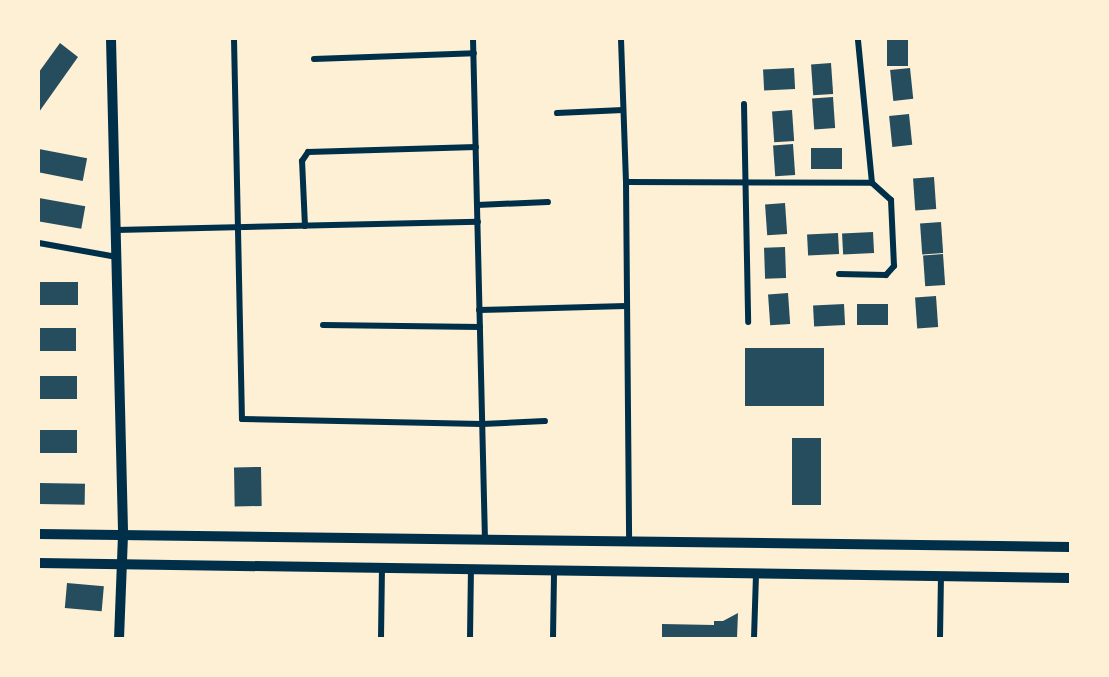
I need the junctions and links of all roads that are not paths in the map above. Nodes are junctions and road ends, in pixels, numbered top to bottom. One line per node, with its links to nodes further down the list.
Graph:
1 (111, 39): 20 (street)
2 (234, 39): 19 (street)
3 (473, 39): 6 (street)
4 (621, 39): 9 (street)
5 (858, 39): 13 (street)
6 (474, 53): 7 (street); 11 (street)
7 (314, 59)
8 (744, 104): 14 (street)
9 (623, 110): 10 (street); 12 (street)
10 (557, 113)
11 (476, 147): 16 (street); 18 (street)
12 (626, 182): 14 (street); 24 (street)
13 (872, 183): 14 (street); 23 (street)
14 (746, 184): 26 (street)
15 (548, 202): 16 (street)
16 (477, 205): 17 (street)
17 (478, 222): 18 (street); 25 (street)
18 (306, 226): 19 (street)
19 (239, 227): 20 (street); 30 (street)
20 (116, 230): 22 (street)
21 (39, 243): 22 (street)
22 (117, 257): 32 (street)
23 (839, 274)
24 (626, 306): 25 (street); 34 (street)
25 (479, 310): 28 (street)
26 (748, 322)
27 (323, 325): 28 (street)
28 (480, 327): 30 (street)
29 (545, 421): 30 (street)
30 (482, 424): 33 (street)
31 (39, 534): 32 (street)
32 (123, 535): 33 (street); 37 (street)
33 (485, 539): 34 (street)
34 (629, 540): 35 (street)
35 (1070, 547)
36 (39, 563): 37 (street)
37 (123, 565): 38 (street); 44 (street)
38 (382, 568): 39 (street); 45 (street)
39 (471, 570): 40 (street); 46 (street)
40 (554, 571): 41 (street); 47 (street)
41 (756, 574): 42 (street); 48 (street)
42 (941, 576): 43 (street); 49 (street)
43 (1070, 578)
44 (119, 638)
45 (381, 638)
46 (470, 638)
47 (553, 638)
48 (754, 638)
49 (940, 638)

